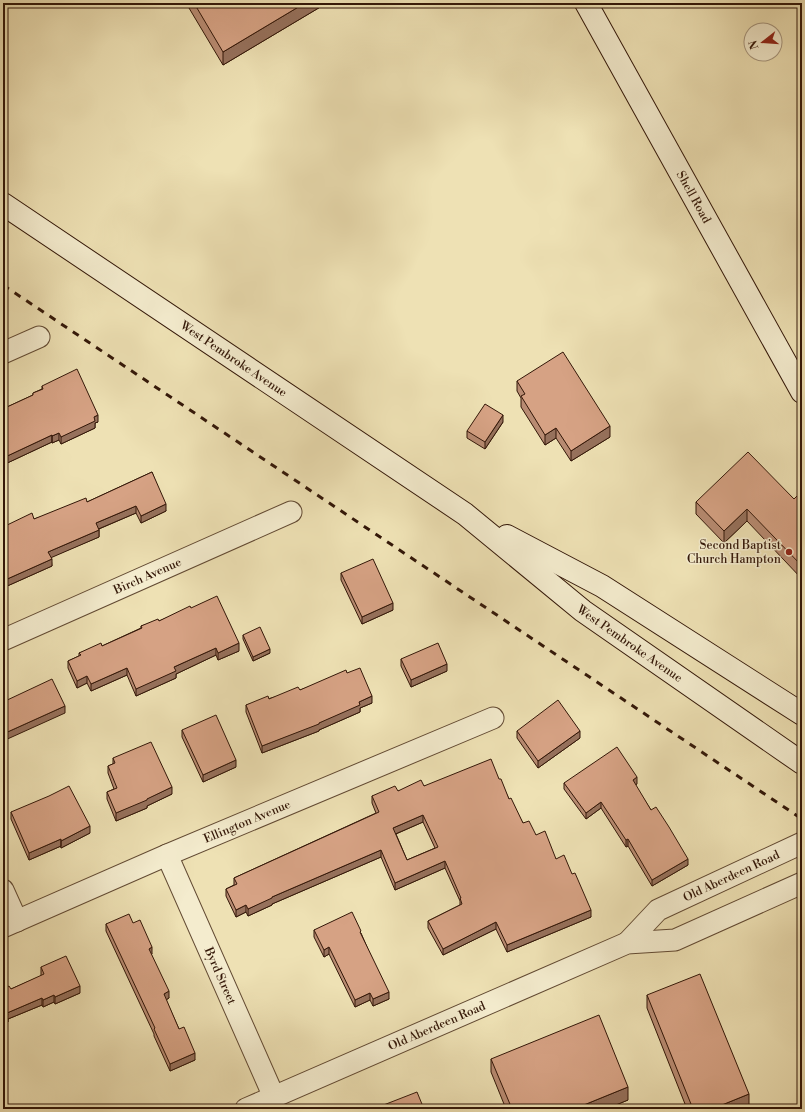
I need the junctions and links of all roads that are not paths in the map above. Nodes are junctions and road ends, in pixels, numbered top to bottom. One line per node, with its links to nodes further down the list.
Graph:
1 (586, 3): 5 (main road, Shell Road)
2 (3, 204): 7 (main road, West Pembroke Avenue)
3 (39, 337): 4 (street)
4 (3, 353)
5 (802, 392)
6 (291, 512): 8 (street, Birch Avenue)
7 (465, 514): 9 (main road, West Pembroke Avenue); 11 (main road, West Pembroke Avenue)
8 (3, 640)
9 (802, 714)
10 (493, 718): 13 (street, Ellington Avenue)
11 (802, 763)
12 (802, 843): 17 (street, Old Aberdeen Road)
13 (167, 855): 16 (street, Ellington Avenue); 18 (street, Byrd Street)
14 (802, 883): 17 (street, Old Aberdeen Road)
15 (3, 890): 16 (street)
16 (10, 924)
17 (627, 943): 18 (street, Old Aberdeen Road)
18 (274, 1097): 19 (street, Old Aberdeen Road)
19 (246, 1109)

